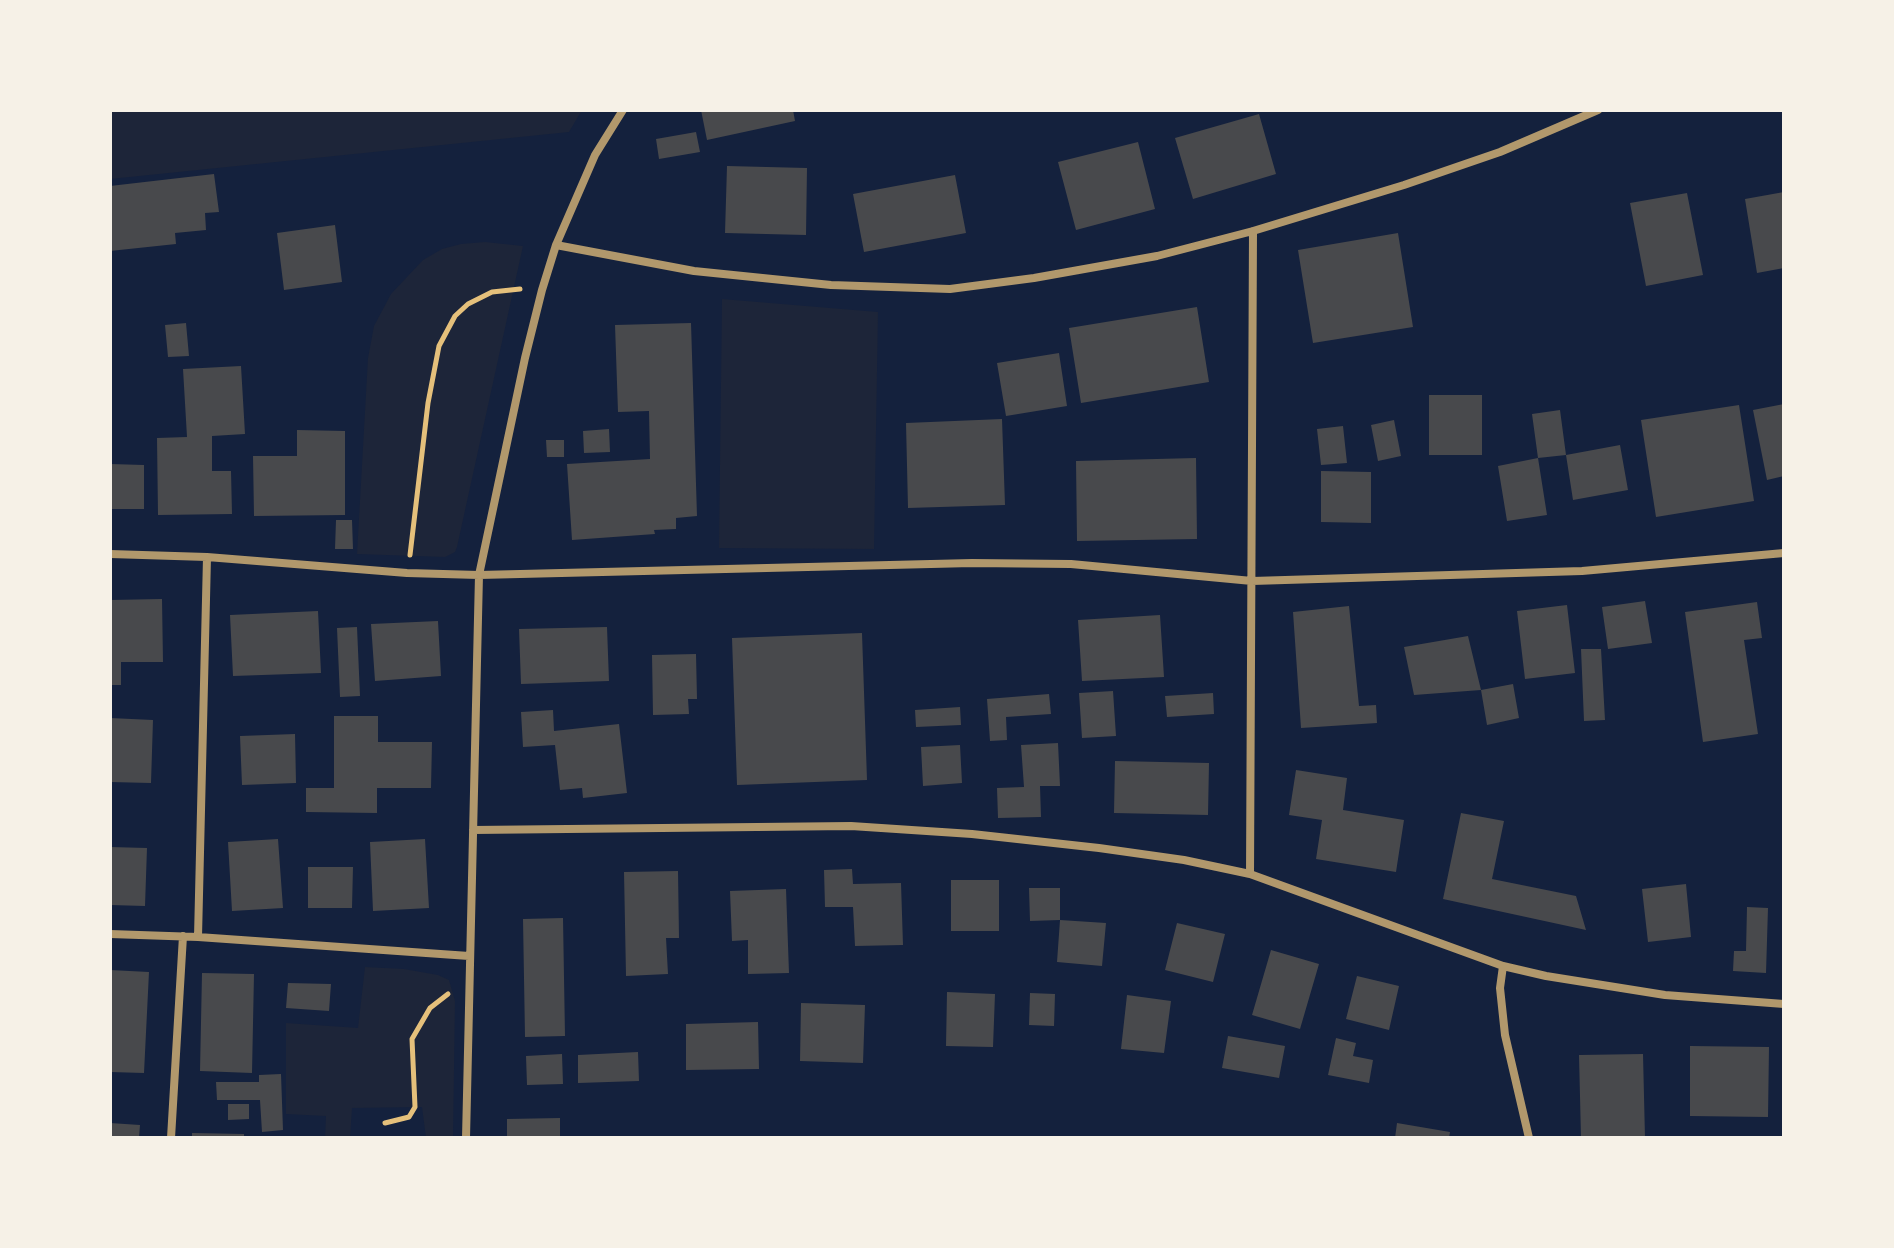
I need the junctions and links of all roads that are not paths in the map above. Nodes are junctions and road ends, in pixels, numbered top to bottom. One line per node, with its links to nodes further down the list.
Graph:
1 (623, 110): 4 (street)
2 (1598, 110): 3 (street)
3 (1253, 231): 4 (street); 9 (street)
4 (556, 245): 8 (street)
5 (1784, 553): 9 (street)
6 (110, 554): 7 (street)
7 (207, 557): 8 (street); 14 (street)
8 (479, 575): 9 (street); 10 (street)
9 (1252, 581): 11 (street)
10 (473, 830): 11 (street); 15 (street)
11 (1250, 874): 16 (street)
12 (110, 934): 13 (street)
13 (183, 936): 14 (street); 18 (street)
14 (198, 937): 15 (street)
15 (469, 956): 19 (street)
16 (1503, 966): 17 (street); 20 (street)
17 (1784, 1004)
18 (171, 1138)
19 (466, 1138)
20 (1529, 1138)

